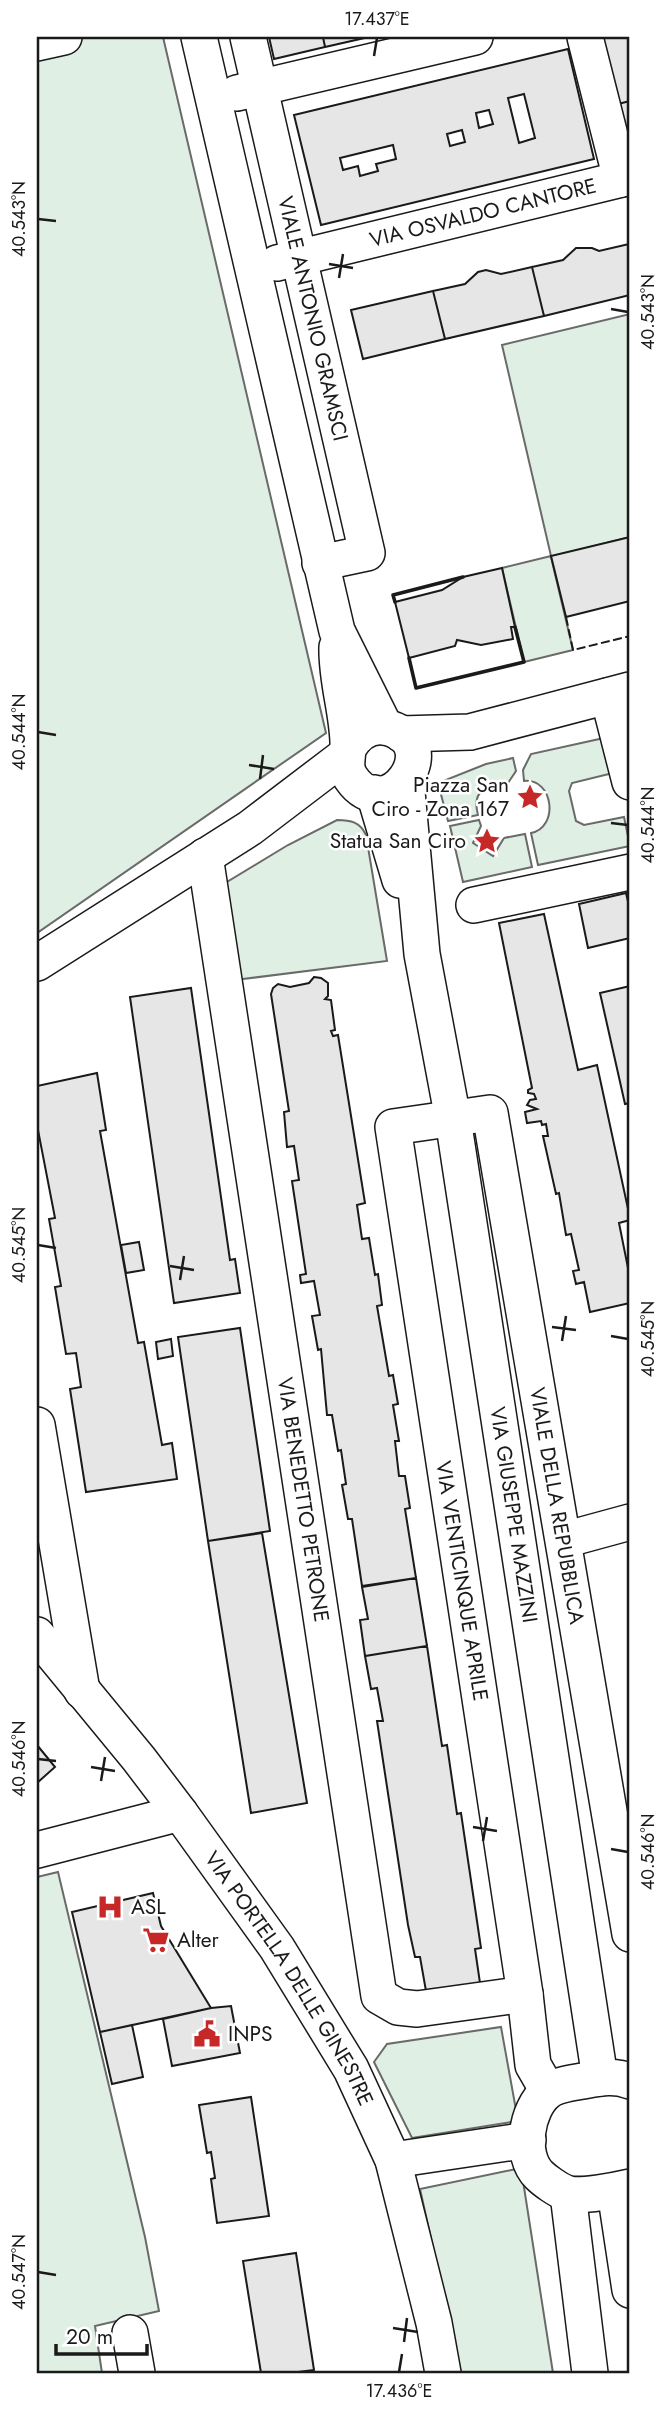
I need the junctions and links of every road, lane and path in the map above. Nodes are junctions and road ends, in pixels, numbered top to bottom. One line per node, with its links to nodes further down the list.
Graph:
1 (64, 37): 6 (street)
2 (199, 37): 8 (street)
3 (248, 37): 7 (street, VIALE ANTONIO GRAMSCI)
4 (475, 37): 7 (street)
5 (585, 37): 9 (street)
6 (37, 43)
7 (258, 88): 8 (street); 10 (street, VIALE ANTONIO GRAMSCI)
8 (214, 99): 11 (street)
9 (626, 178): 10 (street, VIA OSVALDO CANTORE)
10 (299, 259): 11 (street, VIA OSVALDO CANTORE); 12 (street, VIALE ANTONIO GRAMSCI)
11 (254, 268): 12 (street)
12 (320, 563): 14 (street)
13 (619, 693): 14 (street); 15 (street)
14 (379, 761): 16 (street); 20 (street, VIA GIUSEPPE MAZZINI)
15 (630, 782)
16 (205, 856): 19 (street); 29 (street, VIA BENEDETTO PETRONE)
17 (630, 872): 18 (street)
18 (474, 905)
19 (37, 963)
20 (453, 1119): 23 (street, VIALE DELLA REPUBBLICA); 29 (street, VIA VENTICINQUE APRILE); 30 (street, VIA GIUSEPPE MAZZINI)
21 (37, 1425): 25 (street)
22 (630, 1522): 23 (street)
23 (564, 1540): 28 (street, VIALE DELLA REPUBBLICA)
24 (37, 1635): 25 (street, VIA PORTELLA DELLE GINESTRE)
25 (83, 1693): 26 (street, VIA PORTELLA DELLE GINESTRE)
26 (180, 1813): 27 (street); 33 (street, VIA PORTELLA DELLE GINESTRE)
27 (37, 1850)
28 (630, 1934)
29 (524, 1994): 31 (street, VIA VENTICINQUE APRILE)
30 (615, 2079): 31 (street)
31 (548, 2091): 32 (street)
32 (528, 2140): 33 (street); 35 (street)
33 (393, 2160): 39 (street, VIA PORTELLA DELLE GINESTRE)
34 (622, 2189): 35 (street); 36 (street)
35 (568, 2194): 40 (street)
36 (630, 2290)
37 (130, 2333): 38 (street)
38 (137, 2373)
39 (443, 2373)
40 (590, 2373)

